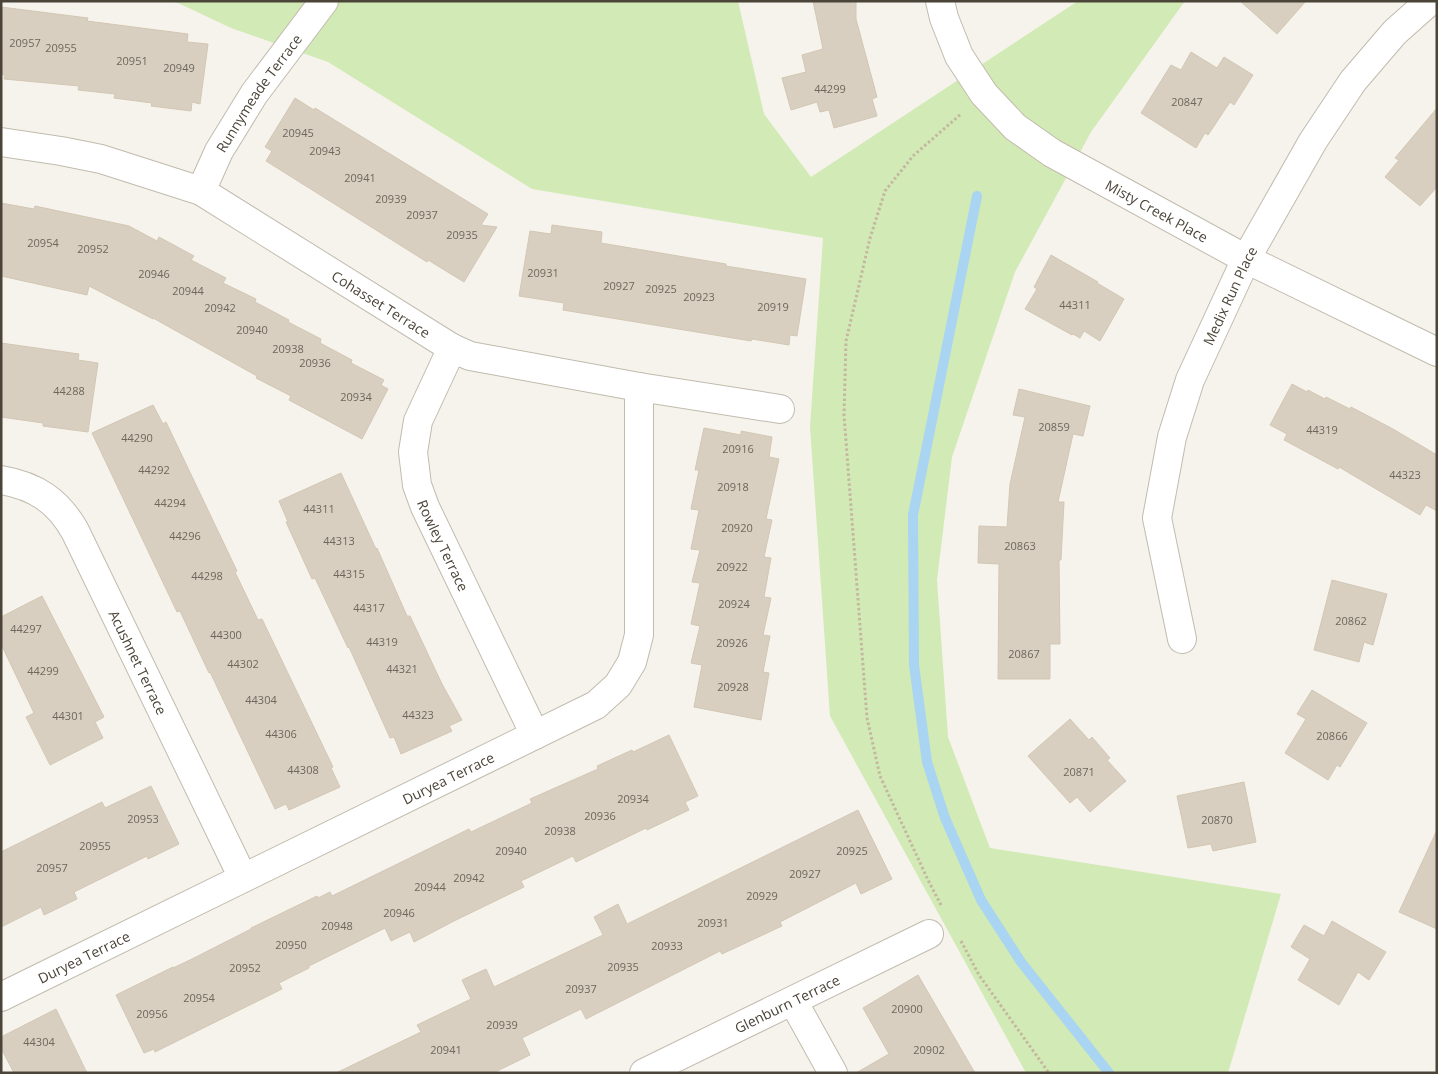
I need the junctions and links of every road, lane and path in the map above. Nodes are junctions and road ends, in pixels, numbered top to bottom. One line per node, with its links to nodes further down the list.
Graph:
1 (324, 1): 6 (street, Runnymeade Terrace)
2 (940, 1): 4 (street, Misty Creek Place)
3 (1430, 1): 7 (street, Medix Run Place)
4 (984, 94): 7 (street, Misty Creek Place); 16 (path)
5 (1, 142): 6 (street, Cohasset Terrace)
6 (201, 191): 8 (street, Cohasset Terrace)
7 (1246, 259): 9 (street, Misty Creek Place); 13 (street, Medix Run Place)
8 (452, 348): 10 (street, Cohasset Terrace); 14 (street, Rowley Terrace)
9 (1437, 352)
10 (639, 387): 11 (street, Cohasset Terrace); 14 (street, Duryea Terrace)
11 (780, 408)
12 (1, 480): 15 (street, Acushnet Terrace)
13 (1182, 639)
14 (535, 735): 15 (street, Duryea Terrace)
15 (243, 878): 19 (street, Duryea Terrace)
16 (942, 906)
17 (930, 934): 20 (street, Glenburn Terrace)
18 (960, 940): 23 (path)
19 (1, 997)
20 (793, 1001): 21 (street, Glenburn Terrace); 22 (street)
21 (644, 1073)
22 (834, 1073)
23 (1049, 1073)

